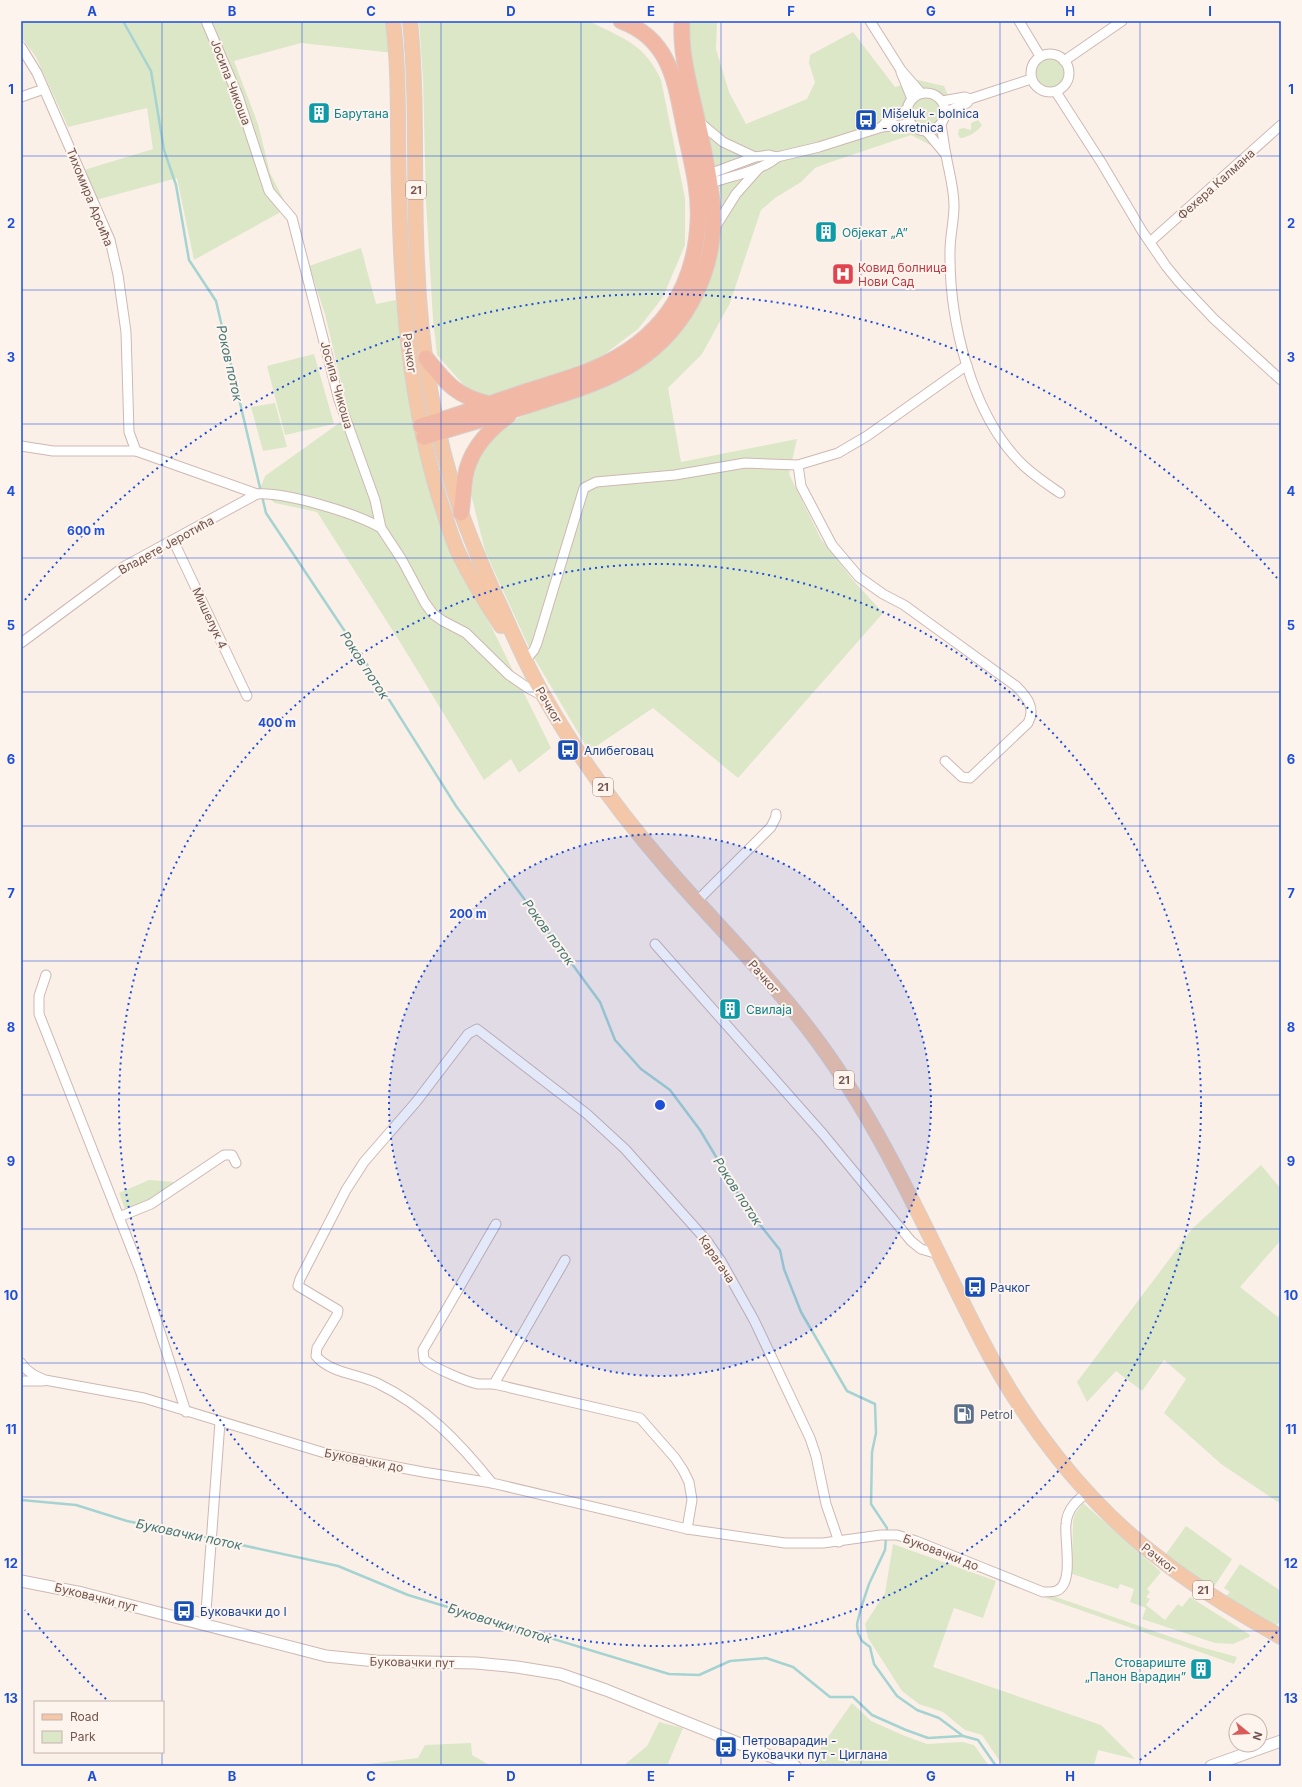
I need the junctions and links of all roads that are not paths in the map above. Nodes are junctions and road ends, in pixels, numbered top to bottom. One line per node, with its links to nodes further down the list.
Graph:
1 (206, 21): 49 (street, Јосипа Чикоша)
2 (393, 21): 42 (main road, Рачког / 21)
3 (410, 21): 36 (main road, Рачког / 21)
4 (621, 21): 33 (highway)
5 (682, 21): 23 (highway)
6 (870, 21): 12 (street)
7 (1019, 21): 10 (street)
8 (1122, 21): 11 (street)
9 (21, 48): 14 (street, Тихомира Арсића)
10 (1040, 56): 11 (street); 13 (street)
11 (1064, 61): 15 (street)
12 (901, 70): 16 (street); 18 (street)
13 (1031, 79): 15 (street); 19 (street)
14 (44, 89): 17 (street); 44 (street, Тихомира Арсића)
15 (1056, 92): 35 (street)
16 (921, 93): 18 (street); 20 (street)
17 (21, 97)
18 (912, 99): 21 (street)
19 (970, 100): 20 (street); 22 (street)
20 (942, 101): 22 (street)
21 (907, 109): 24 (street); 27 (street)
22 (946, 112): 25 (street)
23 (698, 120): 30 (street); 33 (highway)
24 (910, 124): 27 (street); 28 (street)
25 (941, 125): 28 (street); 29 (street)
26 (1281, 125): 35 (street, Фехера Калмана)
27 (882, 127): 31 (street)
28 (927, 132): 29 (street)
29 (946, 155): 37 (street)
30 (755, 157): 31 (street); 33 (street)
31 (777, 158): 32 (street)
32 (759, 168): 33 (street); 34 (street)
33 (702, 181): 34 (highway); 39 (highway)
34 (713, 230): 40 (highway)
35 (1150, 242): 38 (street)
36 (426, 358): 39 (highway); 41 (main road, Рачког / 21)
37 (967, 365): 45 (street); 46 (street)
38 (1281, 380)
39 (490, 404): 41 (highway)
40 (515, 410): 41 (highway); 48 (highway)
41 (437, 427): 42 (highway); 48 (main road, Рачког / 21)
42 (422, 431): 52 (main road, Рачког / 21)
43 (21, 446): 44 (street)
44 (136, 451): 47 (street)
45 (798, 465): 52 (street); 55 (street)
46 (1060, 493)
47 (257, 494): 49 (street); 50 (street, Владете Јеротића)
48 (461, 513): 52 (main road, Рачког / 21)
49 (381, 528): 54 (street, Јосипа Чикоша)
50 (173, 540): 51 (street, Владете Јеротића); 53 (street, Мишелук 4)
51 (21, 643)
52 (525, 661): 54 (main road, Рачког / 21)
53 (247, 696)
54 (543, 696): 57 (main road, Рачког / 21)
55 (945, 761)
56 (776, 814): 57 (street)
57 (696, 901): 63 (main road, Рачког / 21)
58 (655, 944): 63 (street)
59 (46, 975): 61 (street)
60 (236, 1163): 61 (street)
61 (119, 1218): 69 (street)
62 (496, 1224): 68 (street)
63 (938, 1254): 72 (main road, Рачког / 21)
64 (565, 1260): 68 (street)
65 (21, 1363): 66 (street)
66 (45, 1380): 67 (street); 69 (street, Буковачки до)
67 (21, 1381)
68 (494, 1384): 73 (street)
69 (186, 1412): 70 (street, Буковачки до)
70 (220, 1422): 71 (street, Буковачки до); 76 (street)
71 (492, 1483): 73 (street, Буковачки до); 74 (street, Карагача)
72 (1088, 1492): 74 (street, Буковачки до); 77 (main road, Рачког / 21)
73 (687, 1529): 74 (street, Буковачки до)
74 (839, 1542)
75 (21, 1581): 76 (street, Буковачки пут)
76 (205, 1625): 79 (street, Буковачки пут)
77 (1279, 1632)
78 (1281, 1741): 80 (street)
79 (795, 1766)
80 (1211, 1766)

